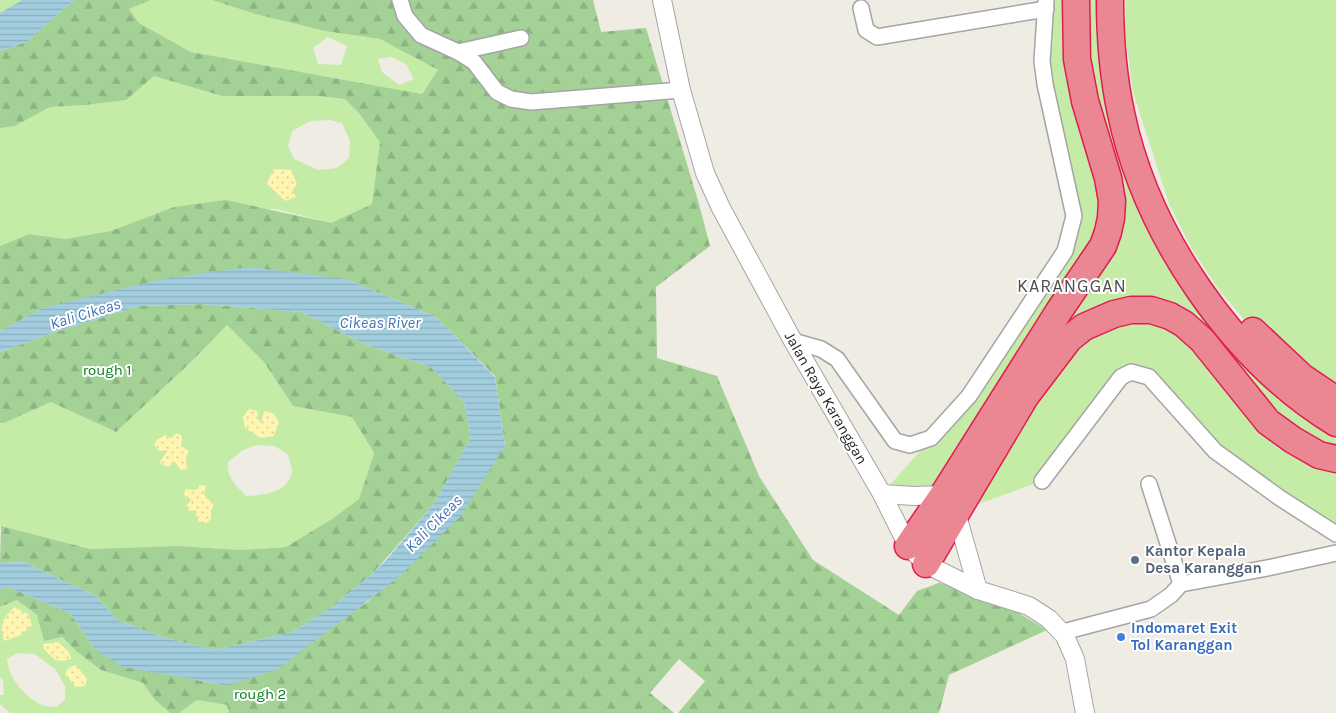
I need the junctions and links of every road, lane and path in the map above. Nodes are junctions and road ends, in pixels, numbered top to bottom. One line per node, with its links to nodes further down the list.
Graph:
1 (400, 0): 9 (street)
2 (662, 0): 10 (street, Jalan Raya Karanggan)
3 (1076, 0): 18 (highway)
4 (1110, 0): 13 (highway)
5 (1126, 0): 12 (highway)
6 (1046, 5): 7 (street); 11 (street)
7 (861, 8)
8 (521, 38): 9 (street)
9 (458, 52): 10 (street)
10 (681, 90): 11 (street, Jalan Raya Karanggan)
11 (793, 341): 17 (street, Jalan Raya Karanggan)
12 (1336, 400)
13 (1336, 423)
14 (1336, 459): 18 (highway)
15 (1042, 481): 19 (street)
16 (1149, 484): 23 (street)
17 (882, 494): 18 (street); 20 (street, Jalan Raya Karanggan)
18 (950, 503): 20 (highway); 22 (highway); 24 (street)
19 (1336, 534)
20 (908, 546): 22 (street, Jalan Raya Karanggan)
21 (1336, 552): 23 (street)
22 (926, 564): 24 (street, Jalan Raya Karanggan)
23 (1180, 584): 25 (street)
24 (978, 590): 25 (street, Jalan Raya Karanggan)
25 (1063, 632): 26 (street, Jalan Raya Karanggan)
26 (1085, 713)

